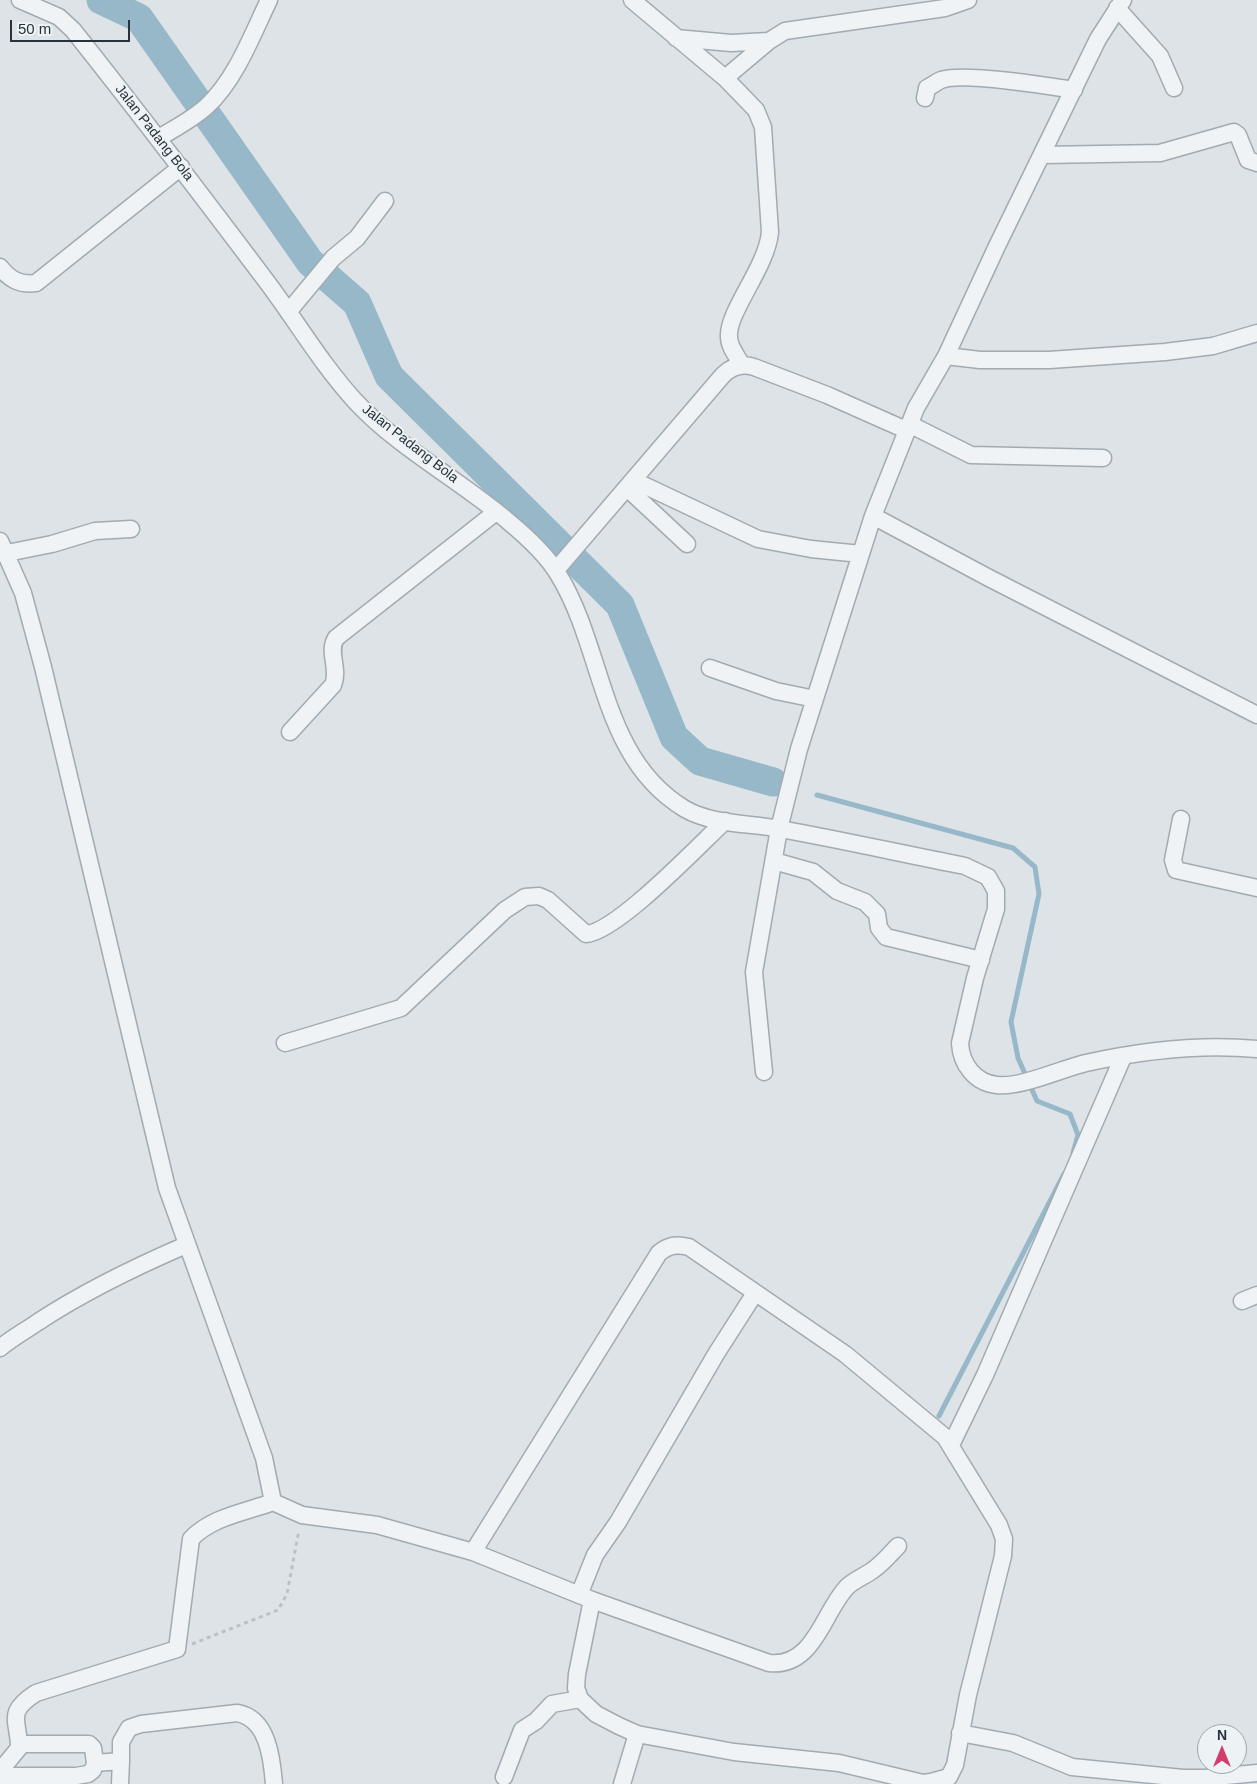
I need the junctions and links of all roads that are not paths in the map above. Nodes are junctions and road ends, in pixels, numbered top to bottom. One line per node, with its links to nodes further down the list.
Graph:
1 (20, 0): 12 (street, Jalan Padang Bola)
2 (269, 0): 12 (street)
3 (632, 0): 6 (street)
4 (968, 0): 7 (street)
5 (1120, 4): 9 (street); 10 (street)
6 (676, 38): 7 (street); 8 (street)
7 (769, 41): 8 (street)
8 (725, 78): 21 (street)
9 (1174, 88)
10 (1074, 90): 11 (street); 13 (street)
11 (925, 98)
12 (158, 138): 15 (street, Jalan Padang Bola)
13 (1042, 155): 14 (street); 20 (street)
14 (1257, 163)
15 (181, 167): 17 (street); 18 (street, Jalan Padang Bola)
16 (384, 201): 18 (street)
17 (0, 267)
18 (289, 311): 25 (street, Jalan Padang Bola)
19 (1257, 333): 20 (street)
20 (946, 356): 22 (street)
21 (742, 365): 22 (street); 24 (street)
22 (907, 427): 23 (street); 26 (street)
23 (1103, 458)
24 (630, 484): 28 (street); 30 (street); 31 (street)
25 (496, 512): 31 (street, Jalan Padang Bola); 35 (street)
26 (873, 516): 30 (street); 34 (street)
27 (131, 529): 29 (street)
28 (687, 544)
29 (4, 547): 46 (street)
30 (861, 554): 33 (street)
31 (556, 570): 37 (street, Jalan Padang Bola)
32 (710, 668): 33 (street)
33 (815, 699): 38 (street)
34 (1257, 715)
35 (290, 732)
36 (1182, 819): 40 (street)
37 (726, 821): 38 (street, Jalan Padang Bola); 42 (street)
38 (779, 829): 39 (street); 41 (street, Jalan Padang Bola)
39 (774, 861): 41 (street); 45 (street)
40 (1257, 888)
41 (981, 960): 44 (street, Jalan Padang Bola)
42 (285, 1043)
43 (1257, 1049): 44 (street)
44 (1123, 1057): 49 (street)
45 (764, 1072)
46 (186, 1245): 48 (street); 50 (street)
47 (755, 1293): 49 (street); 52 (street); 53 (street)
48 (0, 1348)
49 (952, 1445): 55 (street)
50 (273, 1502): 52 (street); 57 (street)
51 (898, 1546): 53 (street)
52 (473, 1552): 53 (street)
53 (586, 1598): 54 (street)
54 (580, 1699): 56 (street); 63 (street)
55 (960, 1733): 61 (street); 64 (street)
56 (637, 1734): 64 (street); 67 (street)
57 (20, 1744): 59 (street); 60 (street)
58 (121, 1762): 59 (street); 65 (street); 66 (street)
59 (95, 1763): 62 (street)
60 (0, 1771)
61 (1257, 1773)
62 (0, 1776)
63 (504, 1777)
64 (952, 1778)
65 (120, 1784)
66 (274, 1784)
67 (622, 1784)

